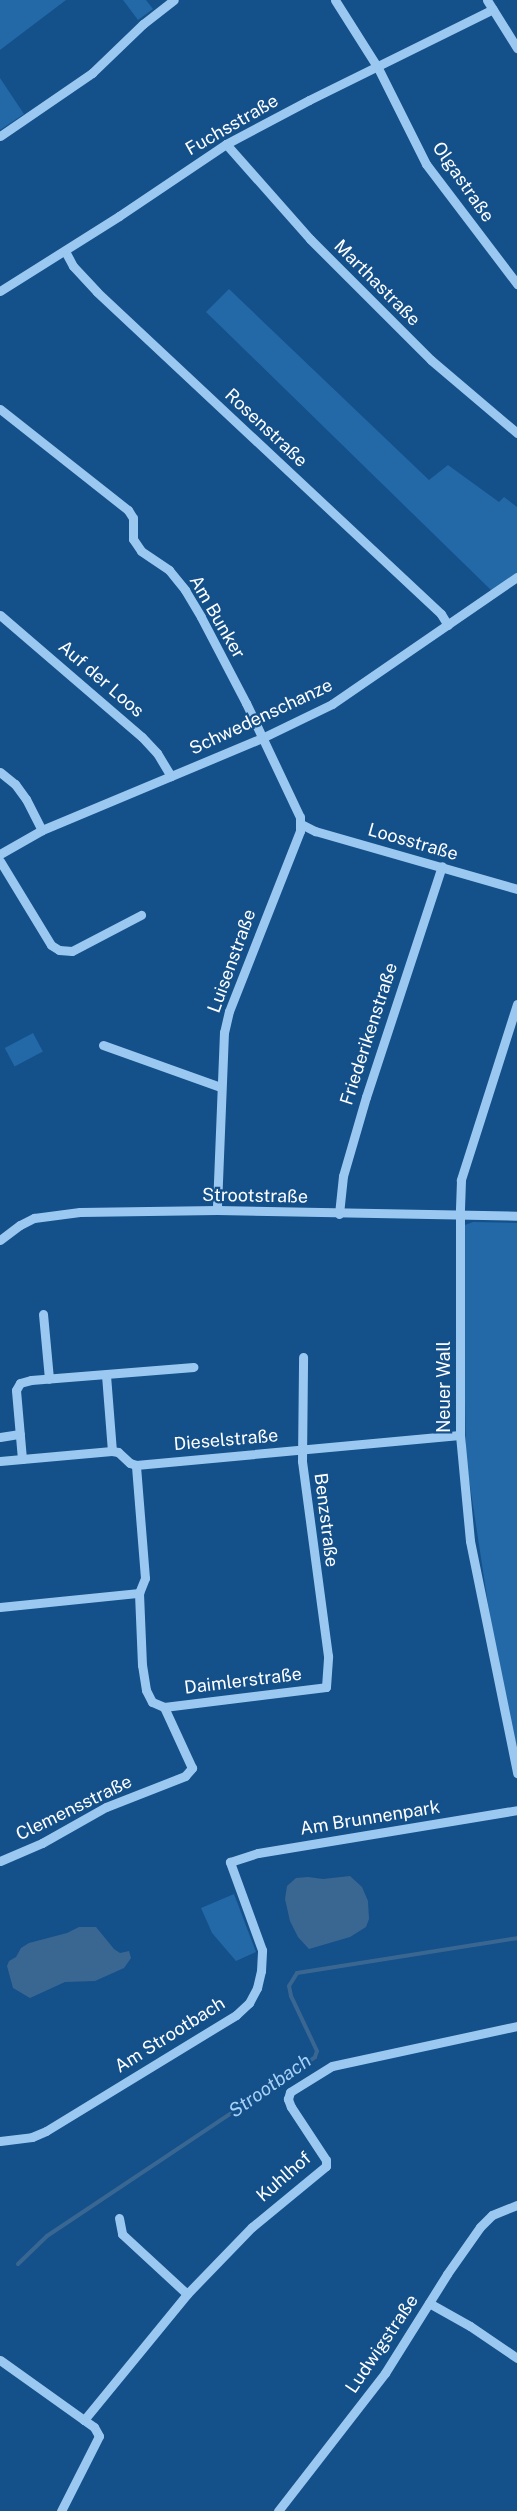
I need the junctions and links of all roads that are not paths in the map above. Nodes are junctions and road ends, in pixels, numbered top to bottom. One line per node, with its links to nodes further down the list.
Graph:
1 (174, 0): 7 (street)
2 (335, 0): 6 (street, Olgastraße)
3 (487, 0): 4 (street)
4 (493, 9): 5 (street); 6 (street, Fuchsstraße)
5 (517, 48)
6 (378, 68): 8 (street, Fuchsstraße); 10 (street, Olgastraße)
7 (0, 136)
8 (226, 144): 9 (street, Fuchsstraße); 13 (street, Marthastraße)
9 (65, 251): 11 (street, Fuchsstraße); 16 (street, Rosenstraße)
10 (517, 284)
11 (0, 291)
12 (0, 409): 17 (street, Am Bunker)
13 (517, 433)
14 (517, 577): 16 (street, Schwedenschanze)
15 (0, 615): 19 (street, Auf der Loos)
16 (448, 626): 17 (street, Schwedenschanze)
17 (262, 738): 19 (street, Schwedenschanze); 20 (street)
18 (0, 772): 21 (street)
19 (171, 776): 21 (street, Schwedenschanze)
20 (301, 824): 24 (street, Loosstraße); 29 (street, Luisenstraße)
21 (42, 830): 22 (street, Schwedenschanze)
22 (0, 854)
23 (0, 861): 26 (street)
24 (442, 866): 25 (street, Loosstraße); 31 (street, Friederikenstraße)
25 (517, 889)
26 (141, 915)
27 (517, 1004): 32 (street, Neuer Wall)
28 (103, 1045): 29 (street)
29 (220, 1087): 30 (street, Luisenstraße)
30 (216, 1210): 31 (street, Strootstraße); 34 (street, Strootstraße)
31 (340, 1214): 32 (street, Strootstraße)
32 (460, 1216): 33 (street, Strootstraße); 41 (street, Neuer Wall)
33 (517, 1216)
34 (2, 1233)
35 (43, 1314): 39 (street)
36 (303, 1357): 43 (street, Benzstraße)
37 (193, 1367): 38 (street)
38 (106, 1375): 39 (street); 44 (street)
39 (49, 1379): 40 (street)
40 (20, 1434): 42 (street); 45 (street)
41 (460, 1435): 43 (street, Dieselstraße); 52 (street, Neuer Wall)
42 (0, 1437)
43 (301, 1450): 47 (street, Dieselstraße); 50 (street, Benzstraße)
44 (112, 1451): 45 (street); 47 (street)
45 (22, 1459): 46 (street)
46 (0, 1461)
47 (136, 1465): 48 (street)
48 (139, 1593): 49 (street); 51 (street)
49 (0, 1607)
50 (326, 1687): 51 (street, Daimlerstraße)
51 (164, 1707): 54 (street, Clemensstraße)
52 (517, 1774)
53 (517, 1810): 55 (street, Am Brunnenpark)
54 (0, 1861)
55 (230, 1862): 57 (street, Am Strootbach)
56 (517, 2026): 60 (street, Kuhlhof)
57 (0, 2142)
58 (517, 2205): 61 (street, Ludwigstraße)
59 (119, 2218): 60 (street)
60 (187, 2294): 64 (street, Kuhlhof)
61 (429, 2303): 62 (street); 66 (street, Ludwigstraße)
62 (517, 2358)
63 (0, 2360): 64 (street)
64 (84, 2420): 65 (street)
65 (61, 2511)
66 (278, 2511)

